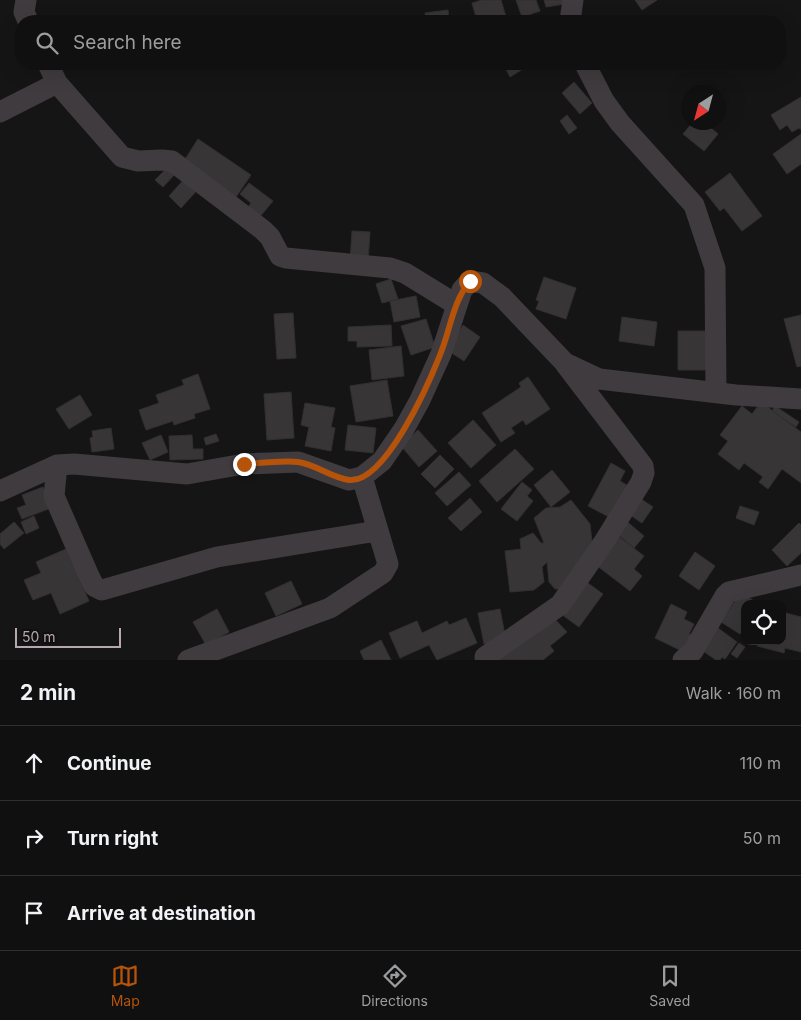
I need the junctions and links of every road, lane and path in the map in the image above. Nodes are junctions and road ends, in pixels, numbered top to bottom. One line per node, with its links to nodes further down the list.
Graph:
1 (26, 0): 3 (street)
2 (573, 0): 4 (street)
3 (25, 15)
4 (571, 15)
5 (51, 70): 7 (street)
6 (588, 70): 11 (street)
7 (57, 83): 8 (street); 9 (street)
8 (0, 112)
9 (457, 305): 10 (street); 14 (street)
10 (565, 363): 11 (street); 18 (street)
11 (716, 392): 12 (street)
12 (801, 399)
13 (57, 466): 14 (street); 15 (street); 16 (street)
14 (362, 477): 16 (street)
15 (0, 490)
16 (377, 531): 19 (street)
17 (801, 575): 20 (street)
18 (483, 659)
19 (188, 660)
20 (683, 660)

